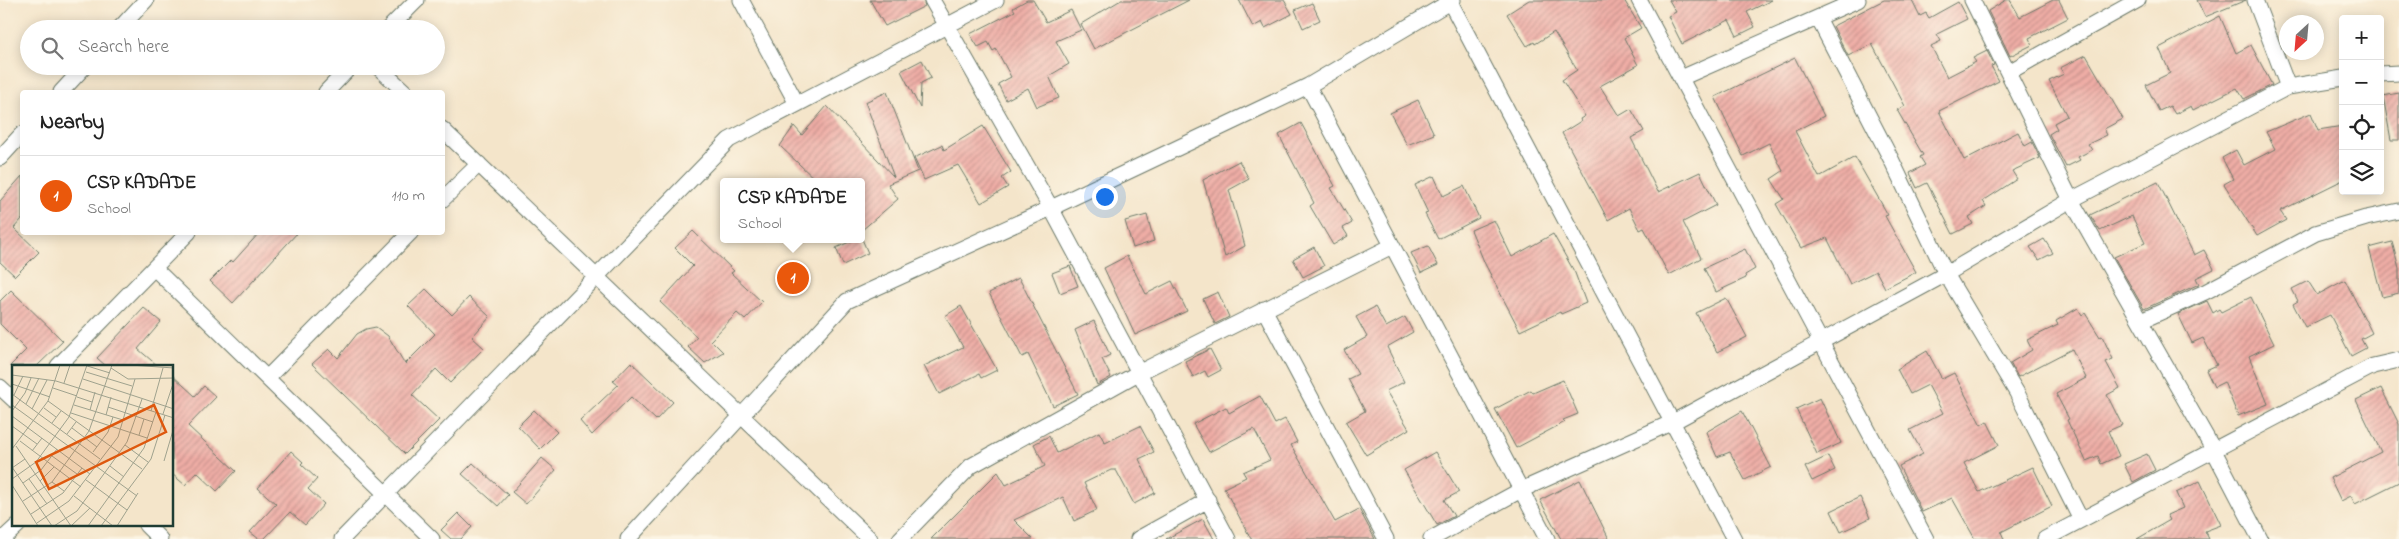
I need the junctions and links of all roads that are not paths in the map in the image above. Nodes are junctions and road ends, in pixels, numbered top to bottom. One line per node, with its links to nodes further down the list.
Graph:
1 (146, 0): 13 (street)
2 (417, 0): 14 (street)
3 (741, 0): 29 (street)
4 (932, 0): 15 (street)
5 (996, 0): 15 (street)
6 (1639, 0): 22 (street)
7 (1858, 0): 12 (street)
8 (1972, 0): 16 (street)
9 (2138, 0): 16 (street)
10 (2256, 0): 25 (street)
11 (1450, 1): 24 (street); 54 (street)
12 (1818, 18): 22 (street); 42 (street)
13 (127, 20)
14 (397, 20)
15 (946, 27): 29 (street); 36 (street)
16 (2009, 72): 35 (street)
17 (2399, 72): 18 (street)
18 (2384, 74)
19 (77, 75): 26 (street)
20 (342, 75): 27 (street)
21 (387, 75): 28 (street)
22 (1681, 78): 46 (street)
23 (2339, 79): 25 (street)
24 (1308, 86): 36 (street); 40 (street)
25 (2288, 87): 35 (street)
26 (63, 90)
27 (328, 90)
28 (403, 90)
29 (797, 104): 43 (street)
30 (445, 132): 33 (street)
31 (20, 136): 32 (street)
32 (0, 158)
33 (479, 164): 34 (street); 43 (street)
34 (445, 197)
35 (2071, 200): 42 (street); 45 (street)
36 (1051, 208): 49 (street); 53 (street)
37 (2399, 212): 45 (street)
38 (185, 235): 41 (street)
39 (408, 235): 50 (street)
40 (1392, 246): 44 (street); 56 (street)
41 (154, 268): 48 (street); 50 (street)
42 (1946, 274): 46 (street); 59 (street)
43 (596, 277): 53 (street); 57 (street)
44 (1264, 309): 49 (street); 71 (street)
45 (2141, 322): 55 (street)
46 (1822, 343): 54 (street); 75 (street)
47 (2399, 360): 55 (street)
48 (59, 365)
49 (1140, 372): 58 (street); 68 (street)
50 (268, 378): 57 (street)
51 (0, 387): 52 (street)
52 (12, 398)
53 (741, 416): 62 (street); 67 (street)
54 (1674, 422): 56 (street); 74 (street)
55 (2213, 449): 59 (street); 77 (street)
56 (1521, 490): 72 (street); 73 (street)
57 (386, 494): 65 (street); 66 (street)
58 (1208, 500): 69 (street); 70 (street)
59 (2081, 520): 76 (street)
60 (17, 526): 63 (street)
61 (147, 526): 64 (street)
62 (632, 538)
63 (3, 539)
64 (160, 539)
65 (342, 539)
66 (432, 539)
67 (870, 539)
68 (900, 539)
69 (1138, 539)
70 (1228, 539)
71 (1386, 539)
72 (1431, 539)
73 (1547, 539)
74 (1734, 539)
75 (1926, 539)
76 (2045, 539)
77 (2260, 539)

